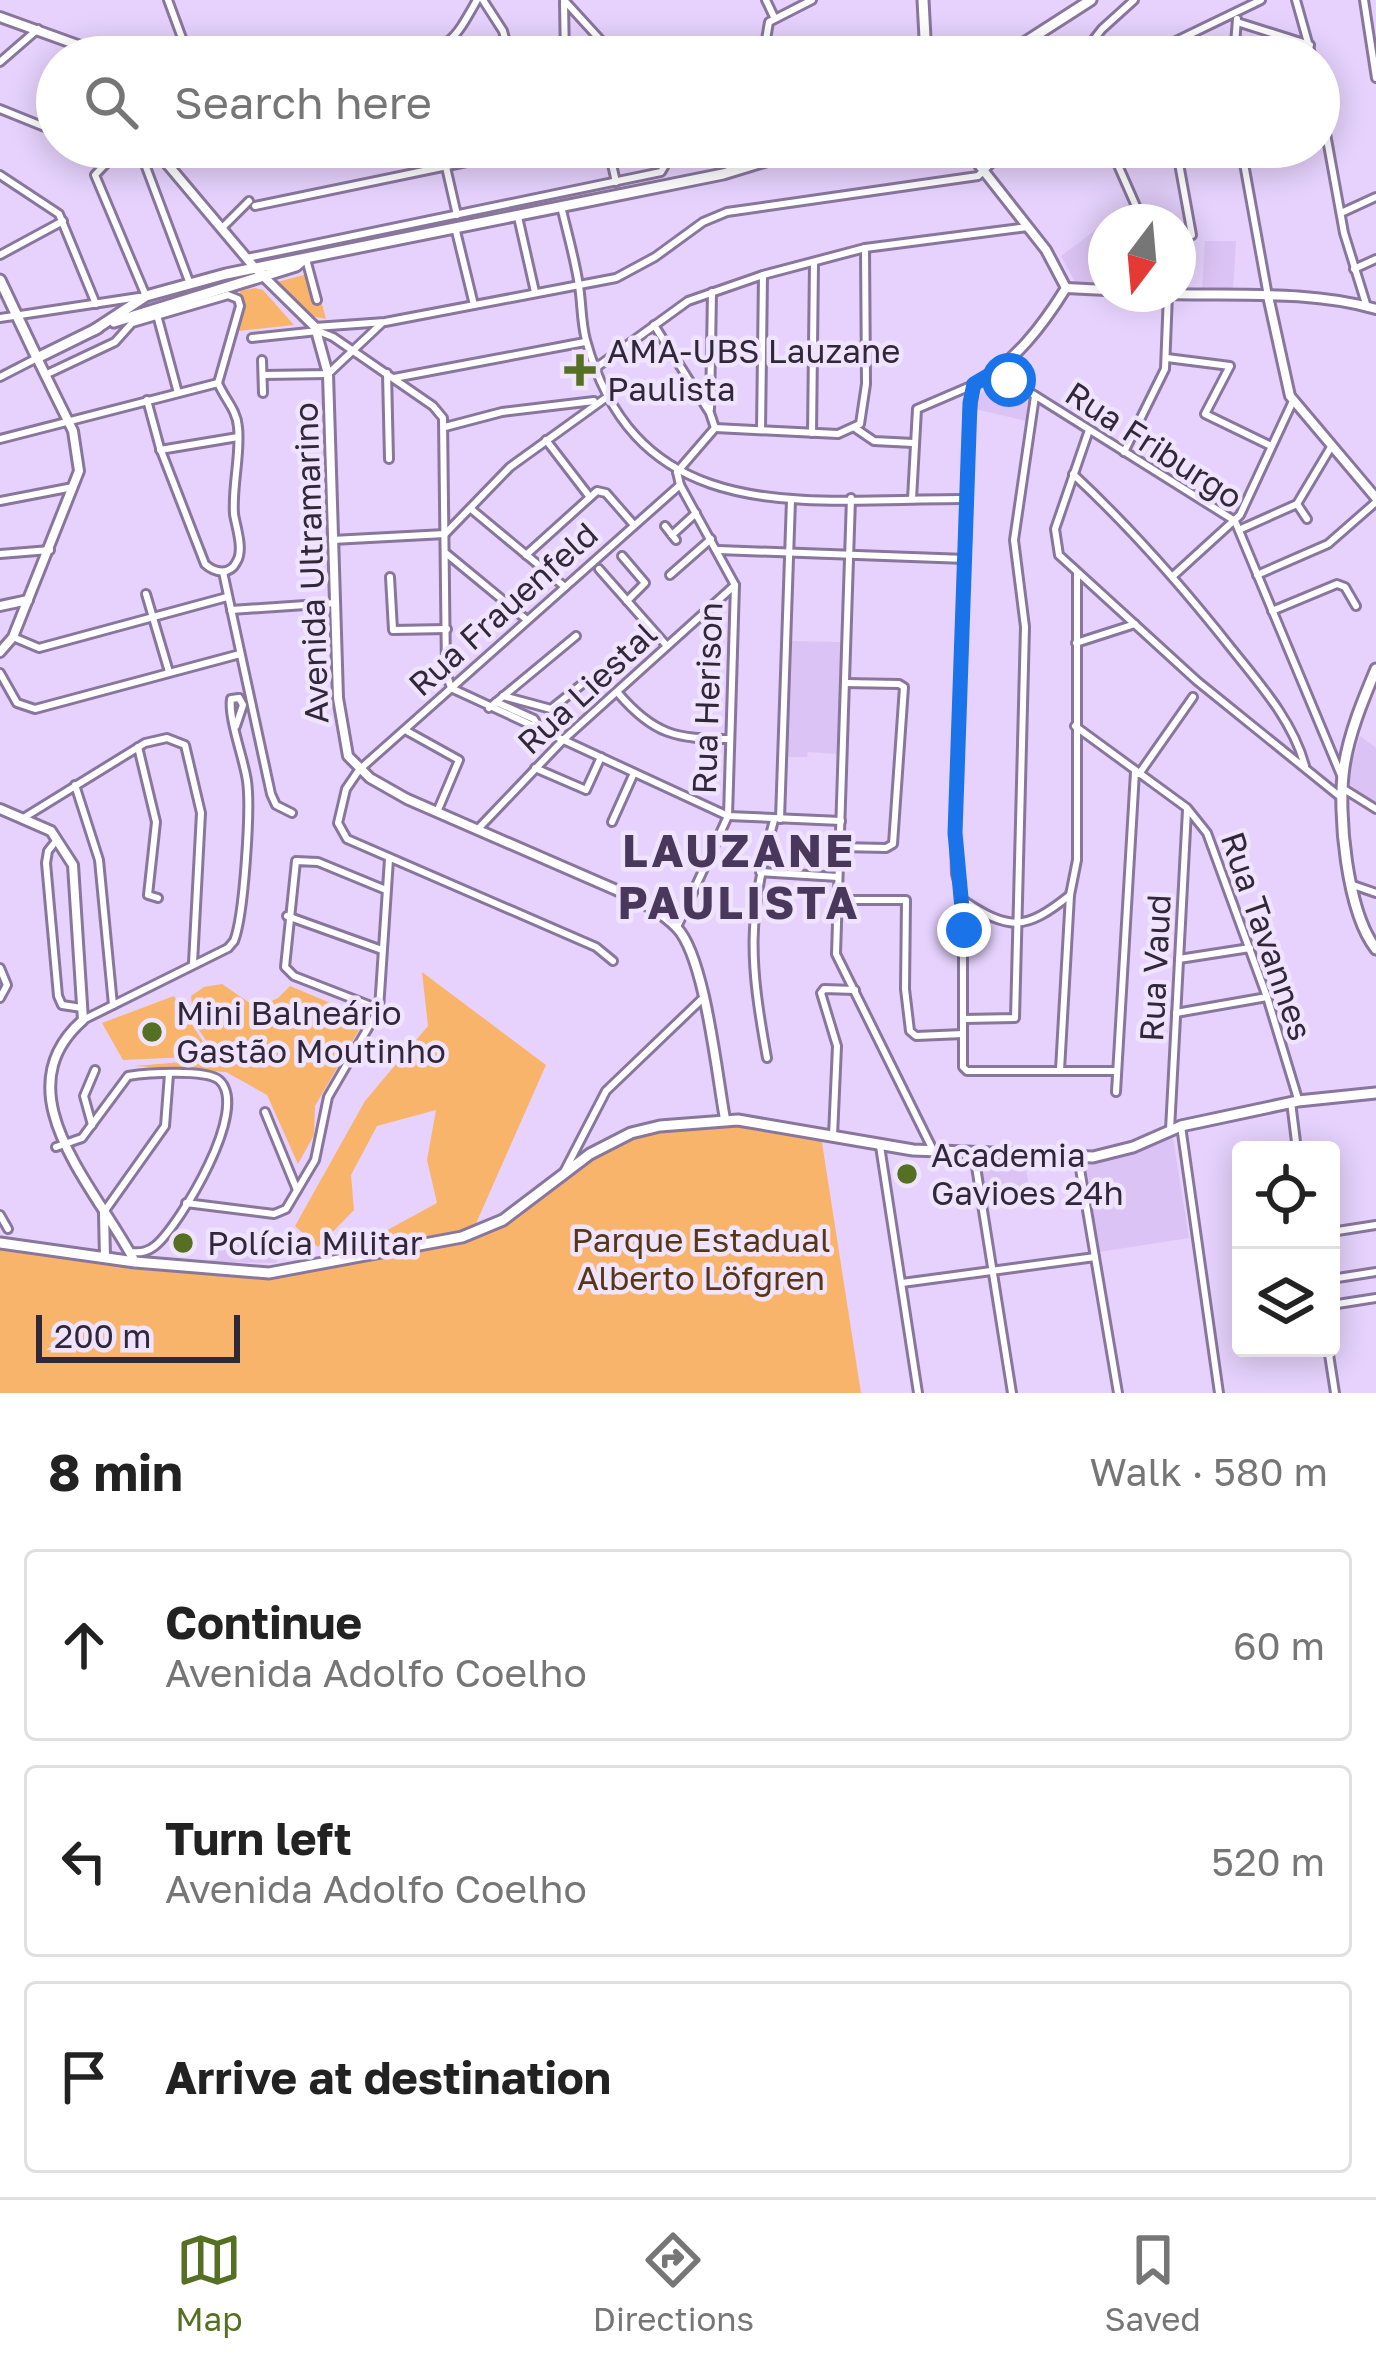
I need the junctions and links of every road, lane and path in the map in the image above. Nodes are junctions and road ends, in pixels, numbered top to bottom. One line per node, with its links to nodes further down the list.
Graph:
1 (168, 0): 19 (street)
2 (480, 0): 20 (street); 21 (street)
3 (563, 0): 22 (street); 23 (street)
4 (766, 0): 14 (street)
5 (812, 0): 14 (street)
6 (923, 0): 25 (main road)
7 (1091, 0): 26 (main road)
8 (1134, 0): 27 (street)
9 (1261, 0): 12 (street)
10 (1296, 0): 31 (street)
11 (1364, 0): 16 (street)
12 (1237, 11): 15 (street); 28 (street)
13 (0, 17): 17 (street)
14 (774, 17): 24 (street)
15 (1237, 22): 29 (street); 30 (street)
16 (1372, 25): 33 (street)
17 (38, 29): 18 (street); 32 (street)
18 (56, 36)
19 (181, 36)
20 (457, 36)
21 (503, 36)
22 (566, 36)
23 (596, 36)
24 (765, 36)
25 (925, 36)
26 (1035, 36)
27 (1098, 36)
28 (1186, 36)
29 (1236, 36)
30 (1281, 36)
31 (1307, 36)
32 (0, 62)
33 (1376, 76)
34 (0, 110): 35 (street)
35 (36, 124)
36 (102, 168): 80 (street)
37 (146, 168): 72 (street)
38 (171, 168): 62 (street)
39 (441, 168): 62 (street)
40 (446, 168): 60 (street)
41 (613, 168): 52 (street)
42 (663, 168): 52 (street)
43 (739, 168): 56 (main road)
44 (980, 168): 50 (street)
45 (989, 168): 50 (street)
46 (1119, 168): 54 (street)
47 (1180, 168): 55 (street)
48 (1245, 168): 79 (street)
49 (1332, 168): 58 (street)
50 (984, 174): 61 (street); 73 (street)
51 (0, 175): 59 (street)
52 (616, 182): 60 (street)
53 (1376, 197): 58 (street)
54 (1134, 204)
55 (1186, 204)
56 (561, 206): 57 (main road); 73 (street)
57 (517, 214): 60 (main road); 76 (street)
58 (1340, 214): 69 (street)
59 (63, 221): 64 (street); 83 (street)
60 (456, 221): 65 (main road); 68 (street); 84 (street)
61 (1028, 227): 63 (street); 74 (street)
62 (222, 228): 68 (street)
63 (865, 248): 67 (street); 120 (street)
64 (0, 255)
65 (304, 260): 68 (main road); 82 (street)
66 (1376, 260): 69 (street)
67 (814, 261): 70 (street); 123 (street)
68 (254, 267): 72 (main road); 81 (main road); 92 (street)
69 (1354, 269): 85 (street)
70 (763, 275): 77 (street); 121 (street)
71 (0, 280): 88 (main road)
72 (189, 283): 80 (main road); 81 (street)
73 (579, 285): 76 (street); 95 (street)
74 (1066, 288): 75 (street); 101 (street)
75 (1088, 289)
76 (535, 292): 84 (street)
77 (712, 292): 91 (street); 116 (street)
78 (1196, 295): 79 (street)
79 (1268, 296): 85 (street); 114 (street)
80 (145, 297): 83 (street); 93 (main road)
81 (193, 297): 93 (main road)
82 (316, 300)
83 (96, 304): 88 (street)
84 (474, 305): 90 (street)
85 (1371, 308)
86 (1168, 312): 98 (street)
87 (157, 315): 103 (street); 107 (street); 110 (street)
88 (17, 316): 89 (street); 97 (main road)
89 (0, 319)
90 (385, 322): 92 (street); 96 (street)
91 (654, 325): 100 (street); 116 (street)
92 (316, 329): 94 (street); 96 (street); 102 (street, Avenida Ultramarino)
93 (94, 330): 97 (main road)
94 (253, 338)
95 (586, 341): 100 (street); 105 (street)
96 (353, 348): 102 (street); 105 (street)
97 (37, 358): 103 (street); 106 (street)
98 (1167, 358): 128 (street); 131 (street)
99 (262, 361): 104 (street)
100 (597, 367): 111 (street)
101 (996, 371): 108 (street); 112 (street, Rua Friburgo)
102 (328, 374): 104 (street); 153 (street, Avenida Ultramarino)
103 (45, 375): 117 (street)
104 (262, 375): 109 (street)
105 (391, 375): 118 (street); 132 (street)
106 (0, 377)
107 (218, 383): 110 (street); 124 (street)
108 (969, 386): 127 (street); 140 (street)
109 (262, 392)
110 (178, 393): 113 (street)
111 (608, 396): 115 (street); 133 (street)
112 (1034, 396): 122 (street, Rua Friburgo); 238 (street)
113 (147, 400): 117 (street); 130 (street)
114 (1293, 400): 128 (street); 129 (street)
115 (598, 401): 118 (street); 126 (street)
116 (710, 413): 119 (street)
117 (69, 420): 125 (street); 136 (street)
118 (445, 427): 151 (street)
119 (716, 428): 121 (street); 133 (street)
120 (855, 428): 123 (street); 127 (street)
121 (760, 430): 123 (street)
122 (1089, 430): 131 (street, Rua Friburgo); 134 (street)
123 (812, 433)
124 (238, 437): 130 (street); 164 (street)
125 (0, 439)
126 (546, 440): 137 (street); 145 (street)
127 (914, 443): 139 (street)
128 (1269, 446): 149 (street)
129 (1331, 447): 142 (street); 144 (street)
130 (160, 450): 164 (street)
131 (1124, 452): 149 (street, Rua Friburgo)
132 (389, 459)
133 (677, 472): 135 (street, Rua Herison); 141 (street)
134 (1073, 474): 165 (street); 168 (street)
135 (680, 485): 146 (street, Rua Herison); 148 (street, Rua Frauenfeld)
136 (76, 487): 143 (street); 154 (street)
137 (590, 496): 148 (street); 160 (street)
138 (850, 498): 139 (street); 141 (street); 159 (street)
139 (912, 499): 140 (street)
140 (967, 499): 162 (street)
141 (791, 500): 156 (street)
142 (1376, 500): 167 (street)
143 (0, 501)
144 (1298, 504): 147 (street); 149 (street)
145 (471, 508): 151 (street); 160 (street)
146 (697, 513): 150 (street); 152 (street, Rua Herison)
147 (1307, 519)
148 (634, 525): 171 (street, Rua Frauenfeld)
149 (1238, 525): 167 (street, Rua Friburgo); 168 (street)
150 (665, 526)
151 (445, 534): 153 (street); 157 (street)
152 (711, 539): 155 (street, Rua Herison); 166 (street)
153 (332, 540): 176 (street, Avenida Ultramarino)
154 (50, 550): 158 (street); 174 (street)
155 (718, 550): 156 (street); 170 (street, Rua Herison)
156 (789, 551): 159 (street); 221 (street)
157 (446, 553): 182 (street); 184 (street)
158 (0, 554)
159 (850, 554): 162 (street); 194 (street)
160 (526, 555): 171 (street)
161 (622, 556): 175 (street)
162 (966, 559): 236 (street)
163 (599, 569): 175 (street)
164 (223, 572): 173 (street)
165 (1077, 573): 183 (street); 187 (street)
166 (670, 574)
167 (1257, 575): 180 (street, Rua Friburgo)
168 (1173, 576): 209 (street)
169 (390, 577): 184 (street)
170 (735, 585): 188 (street, Rua Liestal); 203 (street, Rua Herison)
171 (565, 587): 182 (street, Rua Frauenfeld)
172 (146, 594): 181 (street)
173 (227, 597): 179 (street); 181 (street)
174 (29, 599): 177 (street); 186 (street)
175 (627, 601): 188 (street)
176 (335, 603): 179 (street); 208 (street, Avenida Ultramarino)
177 (0, 606)
178 (1356, 606): 180 (street)
179 (231, 610): 190 (street)
180 (1272, 610): 213 (street, Rua Friburgo)
181 (154, 619): 186 (street); 193 (street)
182 (527, 620): 196 (street, Rua Frauenfeld)
183 (1136, 624): 187 (street); 209 (street)
184 (447, 629): 196 (street)
185 (576, 636): 199 (street)
186 (13, 637): 189 (street)
187 (1075, 643): 201 (street)
188 (667, 646): 197 (street, Rua Liestal)
189 (0, 652)
190 (240, 654): 193 (street); 218 (street)
191 (1376, 669): 213 (main road)
192 (0, 673): 193 (street)
193 (169, 673)
194 (845, 683): 222 (street); 226 (street)
195 (581, 686): 199 (street)
196 (451, 688): 199 (street); 202 (street, Rua Frauenfeld)
197 (617, 692): 203 (street); 204 (street, Rua Liestal)
198 (1192, 697): 210 (street)
199 (496, 702): 204 (street)
200 (236, 726): 245 (street)
201 (1075, 726): 210 (street, Rua Tavannes); 233 (street)
202 (405, 730): 208 (street, Rua Frauenfeld); 217 (street)
203 (730, 739): 219 (street, Rua Herison)
204 (563, 740): 206 (street); 207 (street, Rua Liestal)
205 (138, 747): 212 (street); 234 (street); 245 (street)
206 (601, 758): 207 (street); 211 (street)
207 (535, 768): 224 (street, Rua Liestal)
208 (359, 770): 217 (street); 227 (street)
209 (1306, 770): 213 (street)
210 (1137, 772): 214 (street, Rua Tavannes); 261 (street)
211 (634, 773): 219 (street); 223 (street)
212 (75, 785): 220 (street); 251 (street)
213 (1344, 789): 216 (street); 230 (main road)
214 (1187, 808): 240 (street, Rua Tavannes); 243 (street, Rua Vaud)
215 (0, 809): 220 (street)
216 (1376, 809)
217 (437, 812): 224 (street)
218 (292, 814)
219 (728, 816): 221 (street); 239 (street, Rua Herison)
220 (26, 817): 225 (street)
221 (777, 819): 222 (street); 228 (street)
222 (841, 821): 226 (street)
223 (612, 822)
224 (478, 830): 239 (street)
225 (59, 839): 252 (street); 252 (street)
226 (840, 847): 229 (street)
227 (389, 857): 231 (street); 244 (street)
228 (760, 872): 229 (street); 258 (street)
229 (838, 877): 235 (street)
230 (1350, 884): 232 (street); 241 (main road)
231 (386, 890): 237 (street); 242 (street)
232 (1376, 893)
233 (1070, 896): 238 (street); 260 (street)
234 (158, 898)
235 (838, 900): 247 (street); 257 (street)
236 (962, 900): 238 (street); 255 (street)
237 (287, 916): 242 (street); 253 (street)
238 (1015, 924): 255 (street)
239 (677, 928): 250 (street)
240 (1250, 948): 243 (street); 248 (street, Rua Tavannes)
241 (1376, 949)
242 (382, 950): 253 (street)
243 (1179, 959): 254 (street, Rua Vaud)
244 (613, 961)
245 (193, 966): 251 (street)
246 (0, 968): 249 (street)
247 (855, 990): 272 (street); 276 (street)
248 (1267, 997): 254 (street); 266 (street, Rua Tavannes)
249 (0, 998)
250 (702, 999): 268 (street); 279 (street)
251 (113, 1005): 256 (street)
252 (82, 1008): 256 (street)
253 (379, 1009): 280 (street)
254 (1176, 1012): 270 (street, Rua Vaud)
255 (964, 1019): 257 (street)
256 (82, 1020): 263 (street)
257 (963, 1034): 260 (street)
258 (767, 1058)
259 (94, 1070): 269 (street)
260 (1060, 1070): 261 (street)
261 (1117, 1071): 264 (street)
262 (169, 1074): 269 (street); 281 (street); 282 (street)
263 (40, 1082)
264 (1116, 1092)
265 (1376, 1094): 266 (main road)
266 (1294, 1101): 270 (main road); 273 (street, Rua Tavannes)
267 (266, 1112): 280 (street)
268 (725, 1119): 272 (main road); 279 (main road)
269 (92, 1125): 275 (street)
270 (1176, 1128): 278 (main road); 305 (street, Rua Vaud)
271 (49, 1135): 275 (street)
272 (833, 1136): 274 (main road)
273 (1297, 1141)
274 (880, 1146): 276 (main road); 298 (street)
275 (56, 1147): 282 (street)
276 (933, 1150): 277 (main road)
277 (974, 1154): 278 (main road); 295 (street)
278 (1078, 1157): 292 (street)
279 (563, 1173): 294 (main road)
280 (297, 1190): 281 (street)
281 (186, 1203): 289 (street)
282 (104, 1212): 287 (street); 288 (street)
283 (0, 1215): 285 (street)
284 (1376, 1225): 286 (street)
285 (8, 1229)
286 (1340, 1231)
287 (118, 1234): 288 (street); 291 (street)
288 (104, 1239): 293 (street)
289 (161, 1240): 291 (street); 294 (street)
290 (0, 1244): 293 (main road)
291 (133, 1257): 293 (main road); 294 (main road)
292 (1095, 1257): 295 (street); 304 (street)
293 (105, 1258)
294 (172, 1265)
295 (995, 1270): 298 (street); 303 (street)
296 (1376, 1272): 297 (street)
297 (1340, 1278)
298 (901, 1283): 302 (street)
299 (1376, 1298): 300 (street)
300 (1340, 1304)
301 (1329, 1357): 306 (street)
302 (918, 1393)
303 (1012, 1393)
304 (1118, 1393)
305 (1220, 1393)
306 (1335, 1393)

